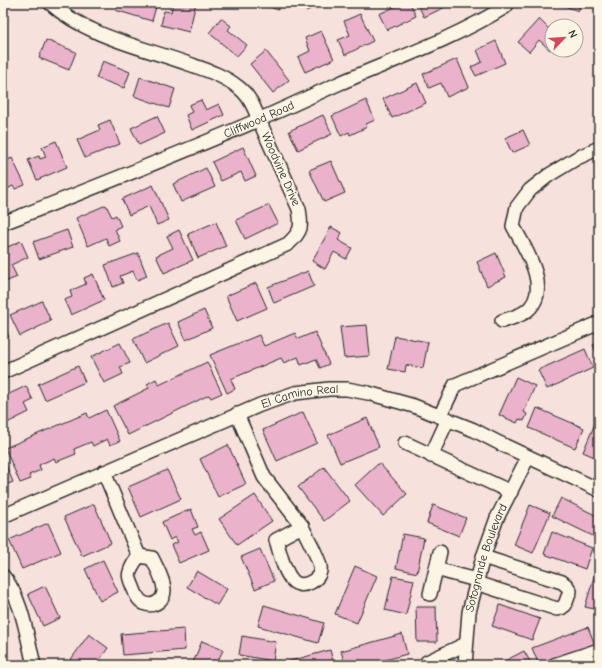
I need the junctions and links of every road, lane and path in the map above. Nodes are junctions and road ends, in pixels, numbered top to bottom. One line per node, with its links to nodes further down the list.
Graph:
1 (50, 3): 3 (street, Woodvine Drive)
2 (508, 3): 3 (street, Cliffwood Road)
3 (259, 120): 5 (street, Cliffwood Road); 8 (street, Woodvine Drive)
4 (599, 148): 6 (street)
5 (3, 223)
6 (502, 321)
7 (599, 323): 10 (street)
8 (3, 372)
9 (237, 414): 10 (street, El Camino Real); 14 (street, El Camino Real); 18 (street)
10 (444, 418): 12 (street); 13 (street, El Camino Real)
11 (405, 443): 12 (street)
12 (431, 456): 16 (street)
13 (528, 457): 15 (street, El Camino Real); 16 (street, Sotogrande Boulevard)
14 (104, 472): 17 (street, El Camino Real); 20 (street)
15 (599, 490)
16 (510, 492): 21 (street, Sotogrande Boulevard)
17 (3, 516)
18 (302, 526)
19 (440, 552): 22 (street)
20 (139, 556)
21 (483, 557): 24 (street, Sotogrande Boulevard); 24 (street)
22 (436, 570): 24 (street); 25 (street)
23 (3, 576): 28 (street)
24 (476, 581): 26 (street, Sotogrande Boulevard)
25 (430, 594)
26 (466, 644): 29 (street); 30 (street, Sotogrande Boulevard)
27 (599, 650): 31 (street)
28 (34, 665)
29 (425, 665)
30 (464, 665)
31 (554, 665)

